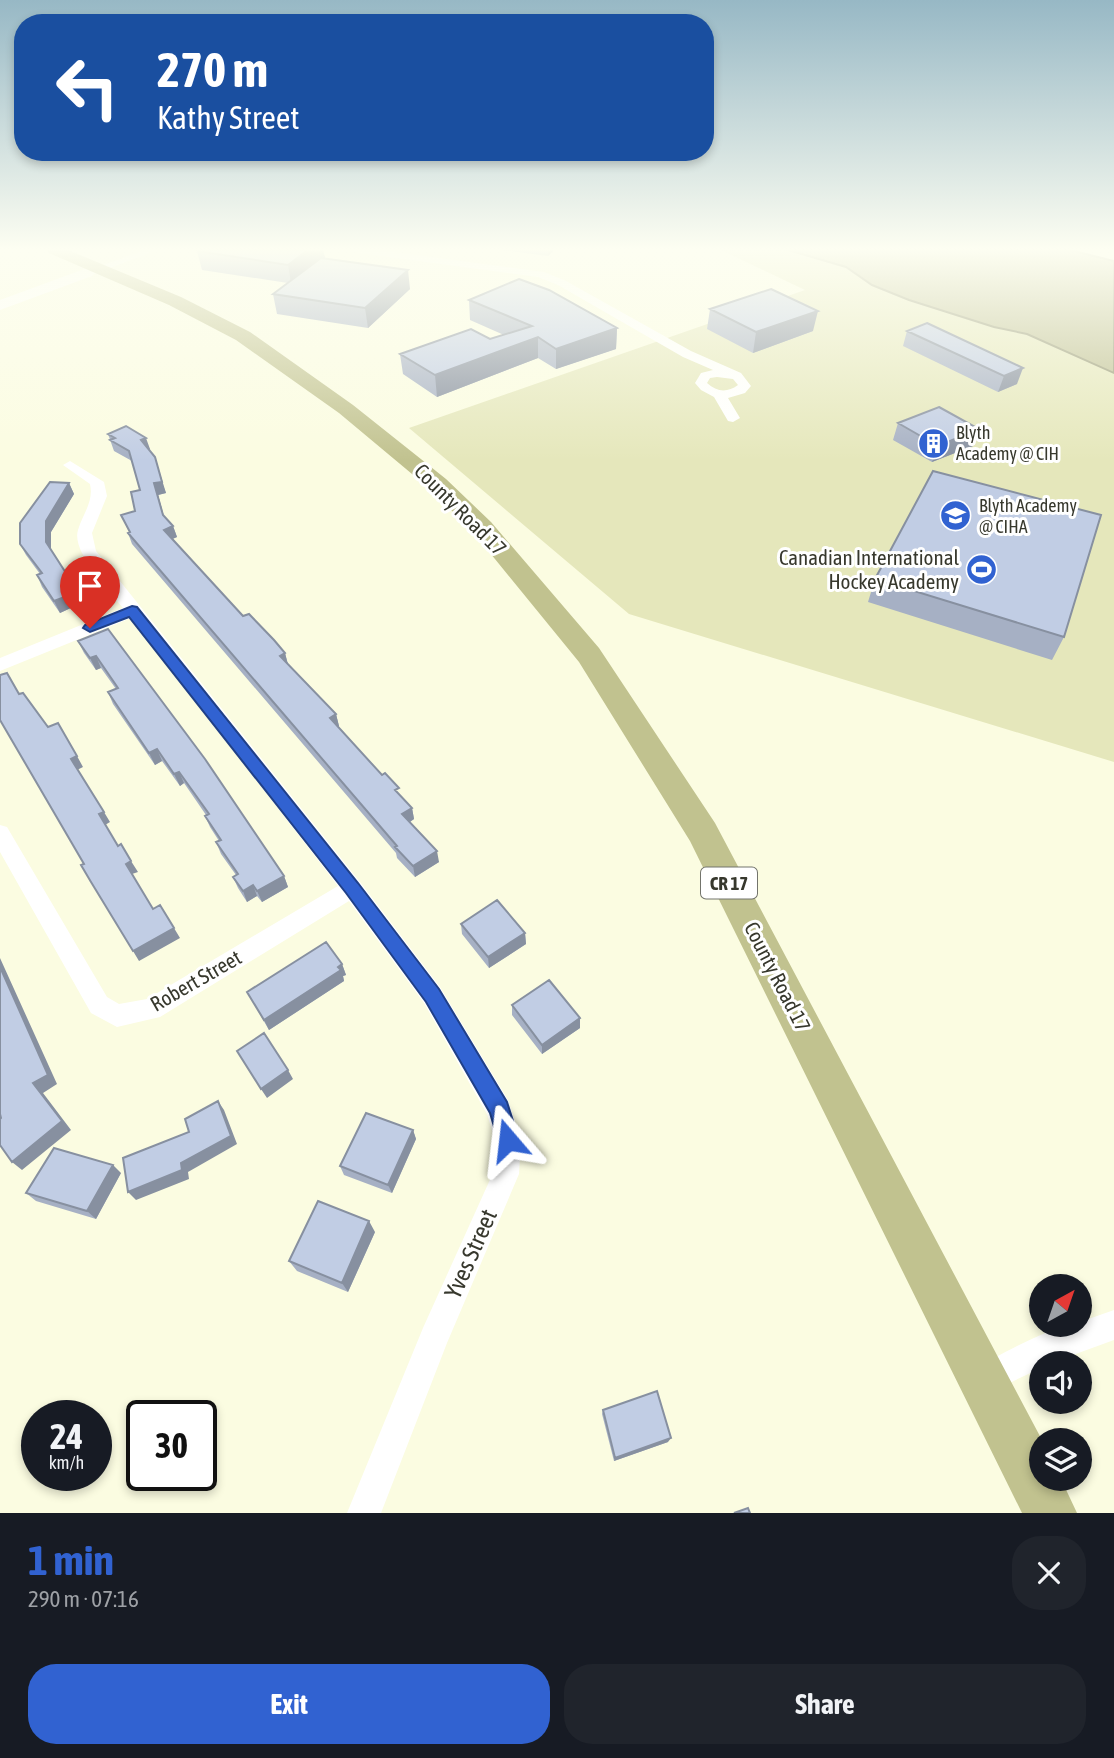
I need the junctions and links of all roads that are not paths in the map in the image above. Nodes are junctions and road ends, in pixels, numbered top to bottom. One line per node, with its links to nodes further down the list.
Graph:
1 (198, 321): 14 (main road, County Road 17 / CR 17)
2 (628, 321): 3 (street)
3 (687, 354): 4 (street); 5 (street)
4 (730, 374): 5 (street); 6 (street)
5 (705, 376): 7 (street)
6 (739, 392): 7 (street); 7 (street)
7 (719, 394)
8 (70, 465): 9 (street, Yves Street)
9 (132, 611): 10 (street); 12 (street, Yves Street)
10 (0, 665)
11 (0, 833): 12 (street, Robert Street)
12 (352, 888): 15 (street, Yves Street)
13 (1114, 1325): 14 (street)
14 (984, 1380): 16 (main road, County Road 17 / CR 17)
15 (364, 1513)
16 (1050, 1513)

